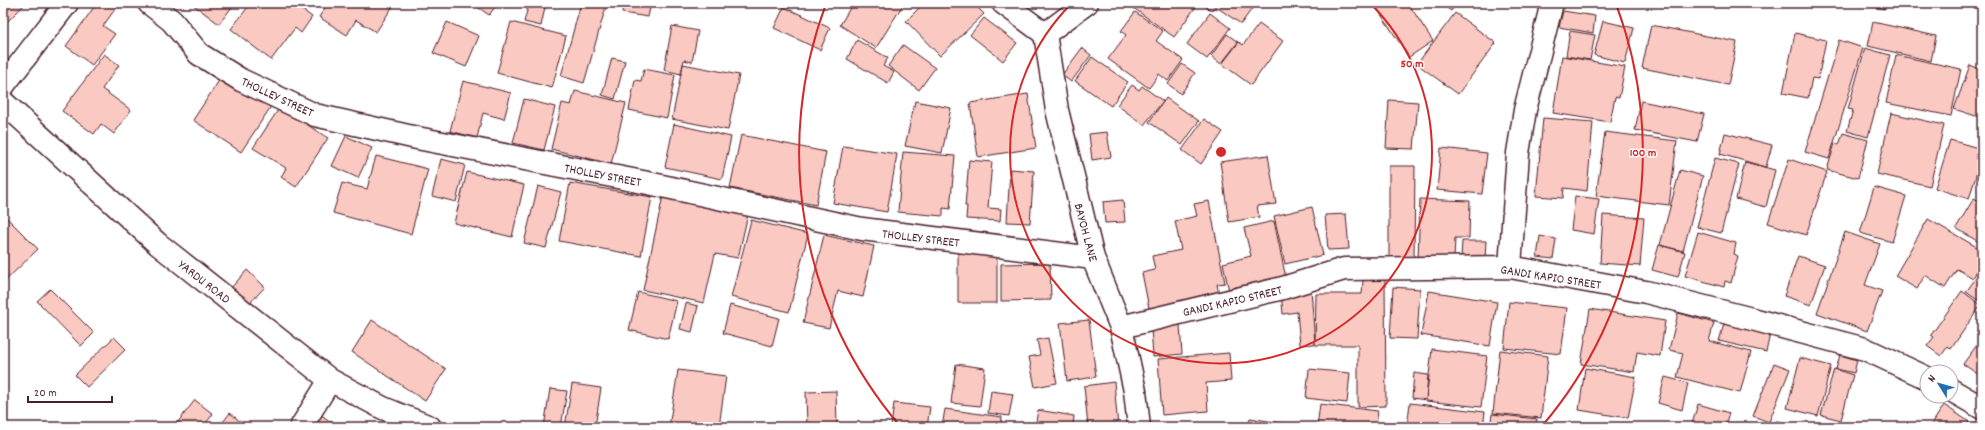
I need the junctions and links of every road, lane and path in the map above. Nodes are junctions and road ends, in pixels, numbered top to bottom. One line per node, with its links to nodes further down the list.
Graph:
1 (67, 3): 7 (street)
2 (149, 3): 9 (street, THOLLEY STREET)
3 (1003, 3): 6 (street)
4 (1087, 3): 6 (street)
5 (1552, 3): 10 (street)
6 (1045, 34): 9 (street, BAYOH LANE)
7 (3, 86)
8 (3, 102): 13 (street, YARDU ROAD)
9 (1093, 258): 11 (street, BAYOH LANE)
10 (1510, 267): 11 (street, GANDI KAPIO STREET); 12 (street, GANDI KAPIO STREET)
11 (1121, 327): 18 (street, BAYOH LANE)
12 (1919, 374)
13 (330, 380): 16 (street); 17 (street, YARDU ROAD)
14 (1959, 395): 15 (street)
15 (1982, 408)
16 (301, 427)
17 (430, 427)
18 (1139, 427)

